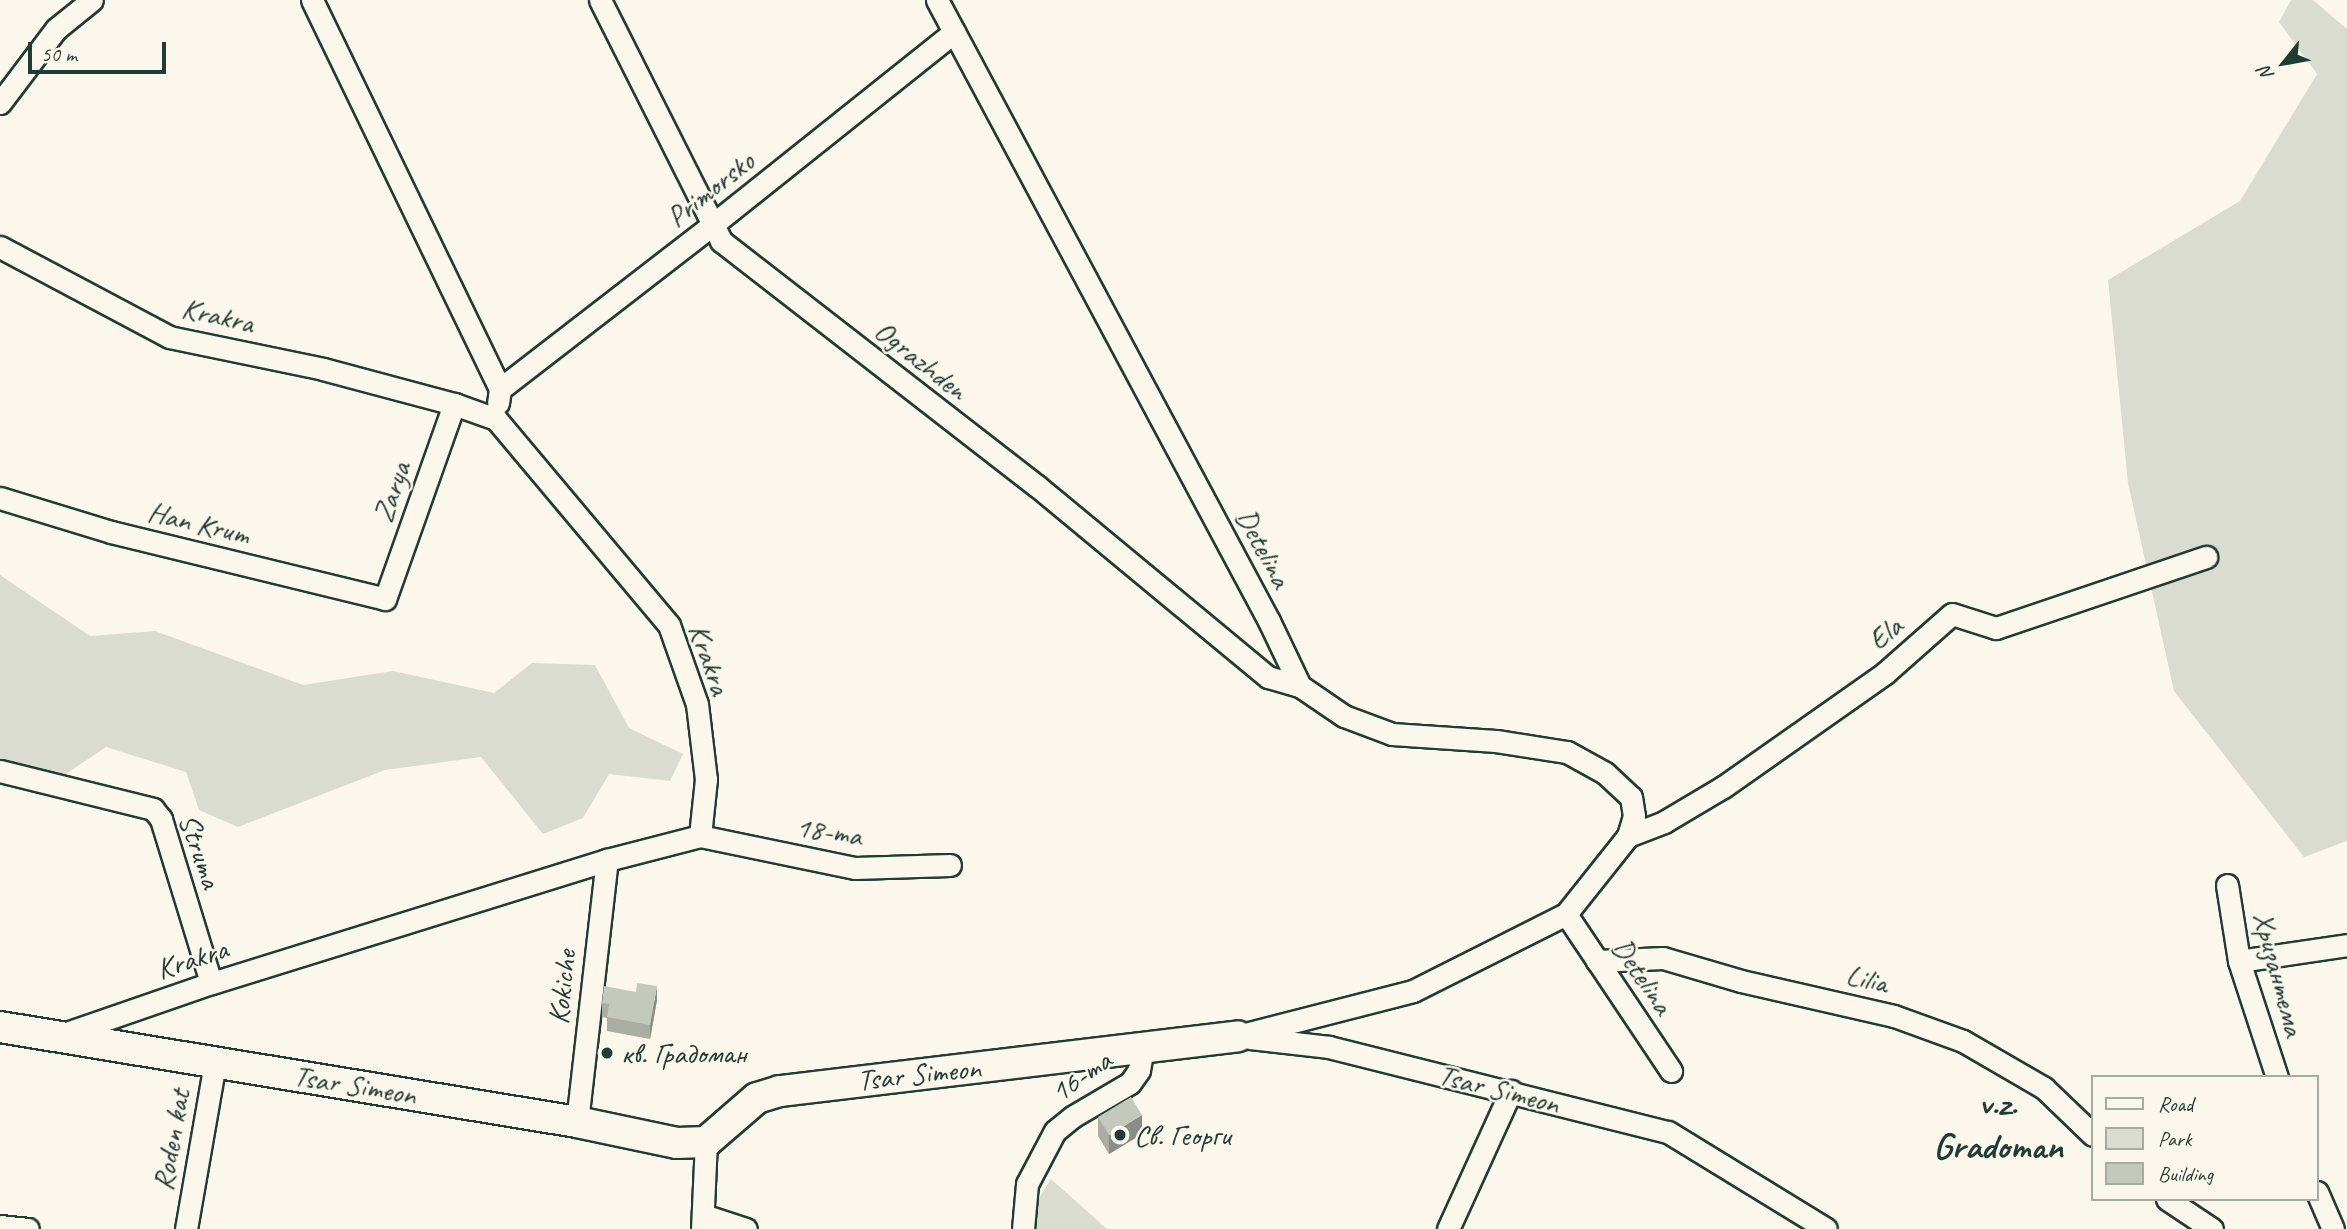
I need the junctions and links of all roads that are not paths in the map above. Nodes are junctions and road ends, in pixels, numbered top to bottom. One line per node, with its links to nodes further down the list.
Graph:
1 (92, 0): 6 (street)
2 (312, 0): 9 (street)
3 (600, 0): 7 (street, Ograzhden)
4 (937, 0): 5 (street, Detelina)
5 (954, 32): 7 (street, Primorsko); 15 (street, Detelina)
6 (0, 103)
7 (712, 226): 9 (street, Primorsko); 15 (street, Ograzhden)
8 (0, 247): 10 (street, Krakra)
9 (500, 389): 11 (street)
10 (454, 404): 11 (street, Krakra); 14 (street, Zarya)
11 (496, 419): 17 (street, Krakra)
12 (0, 498): 14 (street, Han Krum)
13 (2206, 557): 18 (street, Ela)
14 (385, 599)
15 (1300, 686): 18 (street, Detelina)
16 (0, 771): 26 (street, Struma)
17 (700, 836): 19 (street, Krakra); 20 (street, 18-та)
18 (1628, 836): 22 (street)
19 (607, 860): 26 (street, Krakra); 35 (street, Kokiche)
20 (950, 865)
21 (2227, 885): 25 (street, Хризантема)
22 (1566, 914): 24 (street, Detelina); 29 (street)
23 (2347, 945): 25 (street)
24 (1597, 961): 32 (street, Detelina); 36 (street, Lilia)
25 (2239, 961): 33 (street, Хризантема)
26 (211, 983): 28 (street, Krakra)
27 (0, 1027): 28 (street, Tsar Simeon)
28 (59, 1036): 31 (street, Tsar Simeon)
29 (1238, 1036): 30 (street, Tsar Simeon); 34 (street, Tsar Simeon)
30 (1143, 1048): 37 (street, Tsar Simeon); 45 (street, 16-та)
31 (215, 1062): 35 (street, Tsar Simeon); 43 (street, Roden kat)
32 (1671, 1071)
33 (2276, 1075)
34 (1511, 1091): 46 (street); 47 (street, Tsar Simeon)
35 (577, 1122): 37 (street, Tsar Simeon)
36 (2092, 1134)
37 (706, 1142): 40 (street)
38 (2319, 1197): 49 (street)
39 (2171, 1201): 48 (street)
40 (702, 1222): 44 (street)
41 (0, 1226): 42 (street)
42 (28, 1229)
43 (186, 1229)
44 (746, 1229)
45 (1023, 1229)
46 (1448, 1229)
47 (1826, 1229)
48 (2212, 1229)
49 (2333, 1229)

